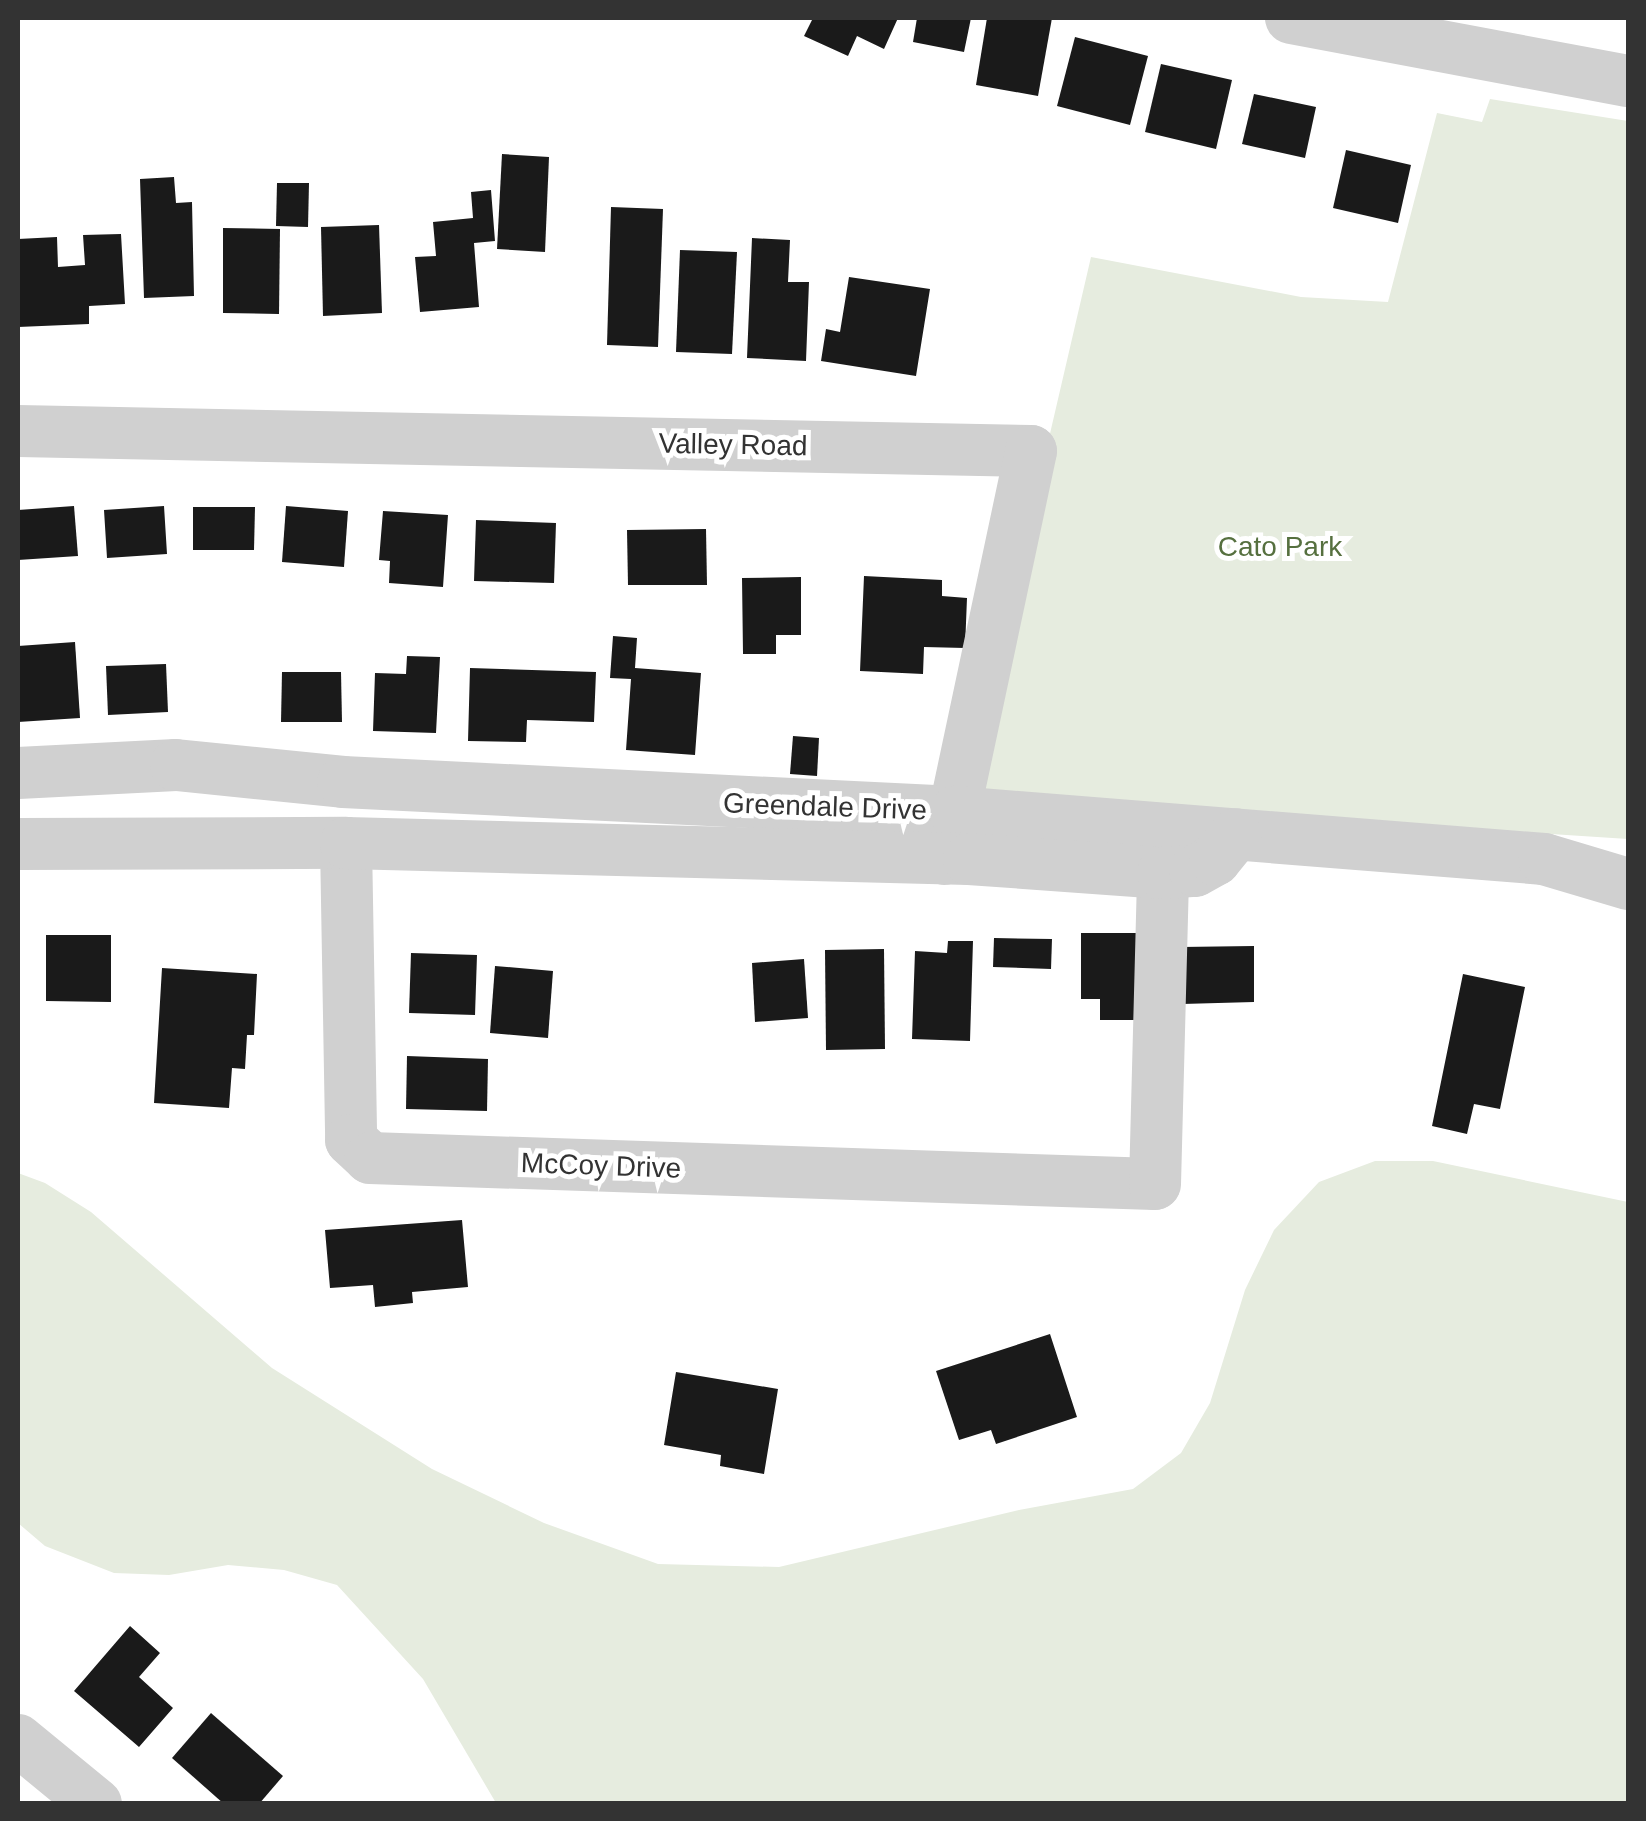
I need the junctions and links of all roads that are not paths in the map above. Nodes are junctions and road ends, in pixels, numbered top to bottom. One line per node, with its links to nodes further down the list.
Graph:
1 (1290, 18): 2 (street)
2 (1374, 24): 3 (street)
3 (1628, 82)
4 (18, 431): 7 (street, Valley Road)
5 (18, 772): 7 (street, Greendale Drive)
6 (1236, 834): 7 (street, Greendale Drive); 10 (street); 11 (street, Greendale Drive)
7 (949, 835): 8 (street); 10 (street)
8 (346, 842): 9 (street); 10 (street, McCoy Drive)
9 (18, 844)
10 (1164, 873)
11 (1628, 884)
12 (18, 1740): 13 (street)
13 (96, 1804)

